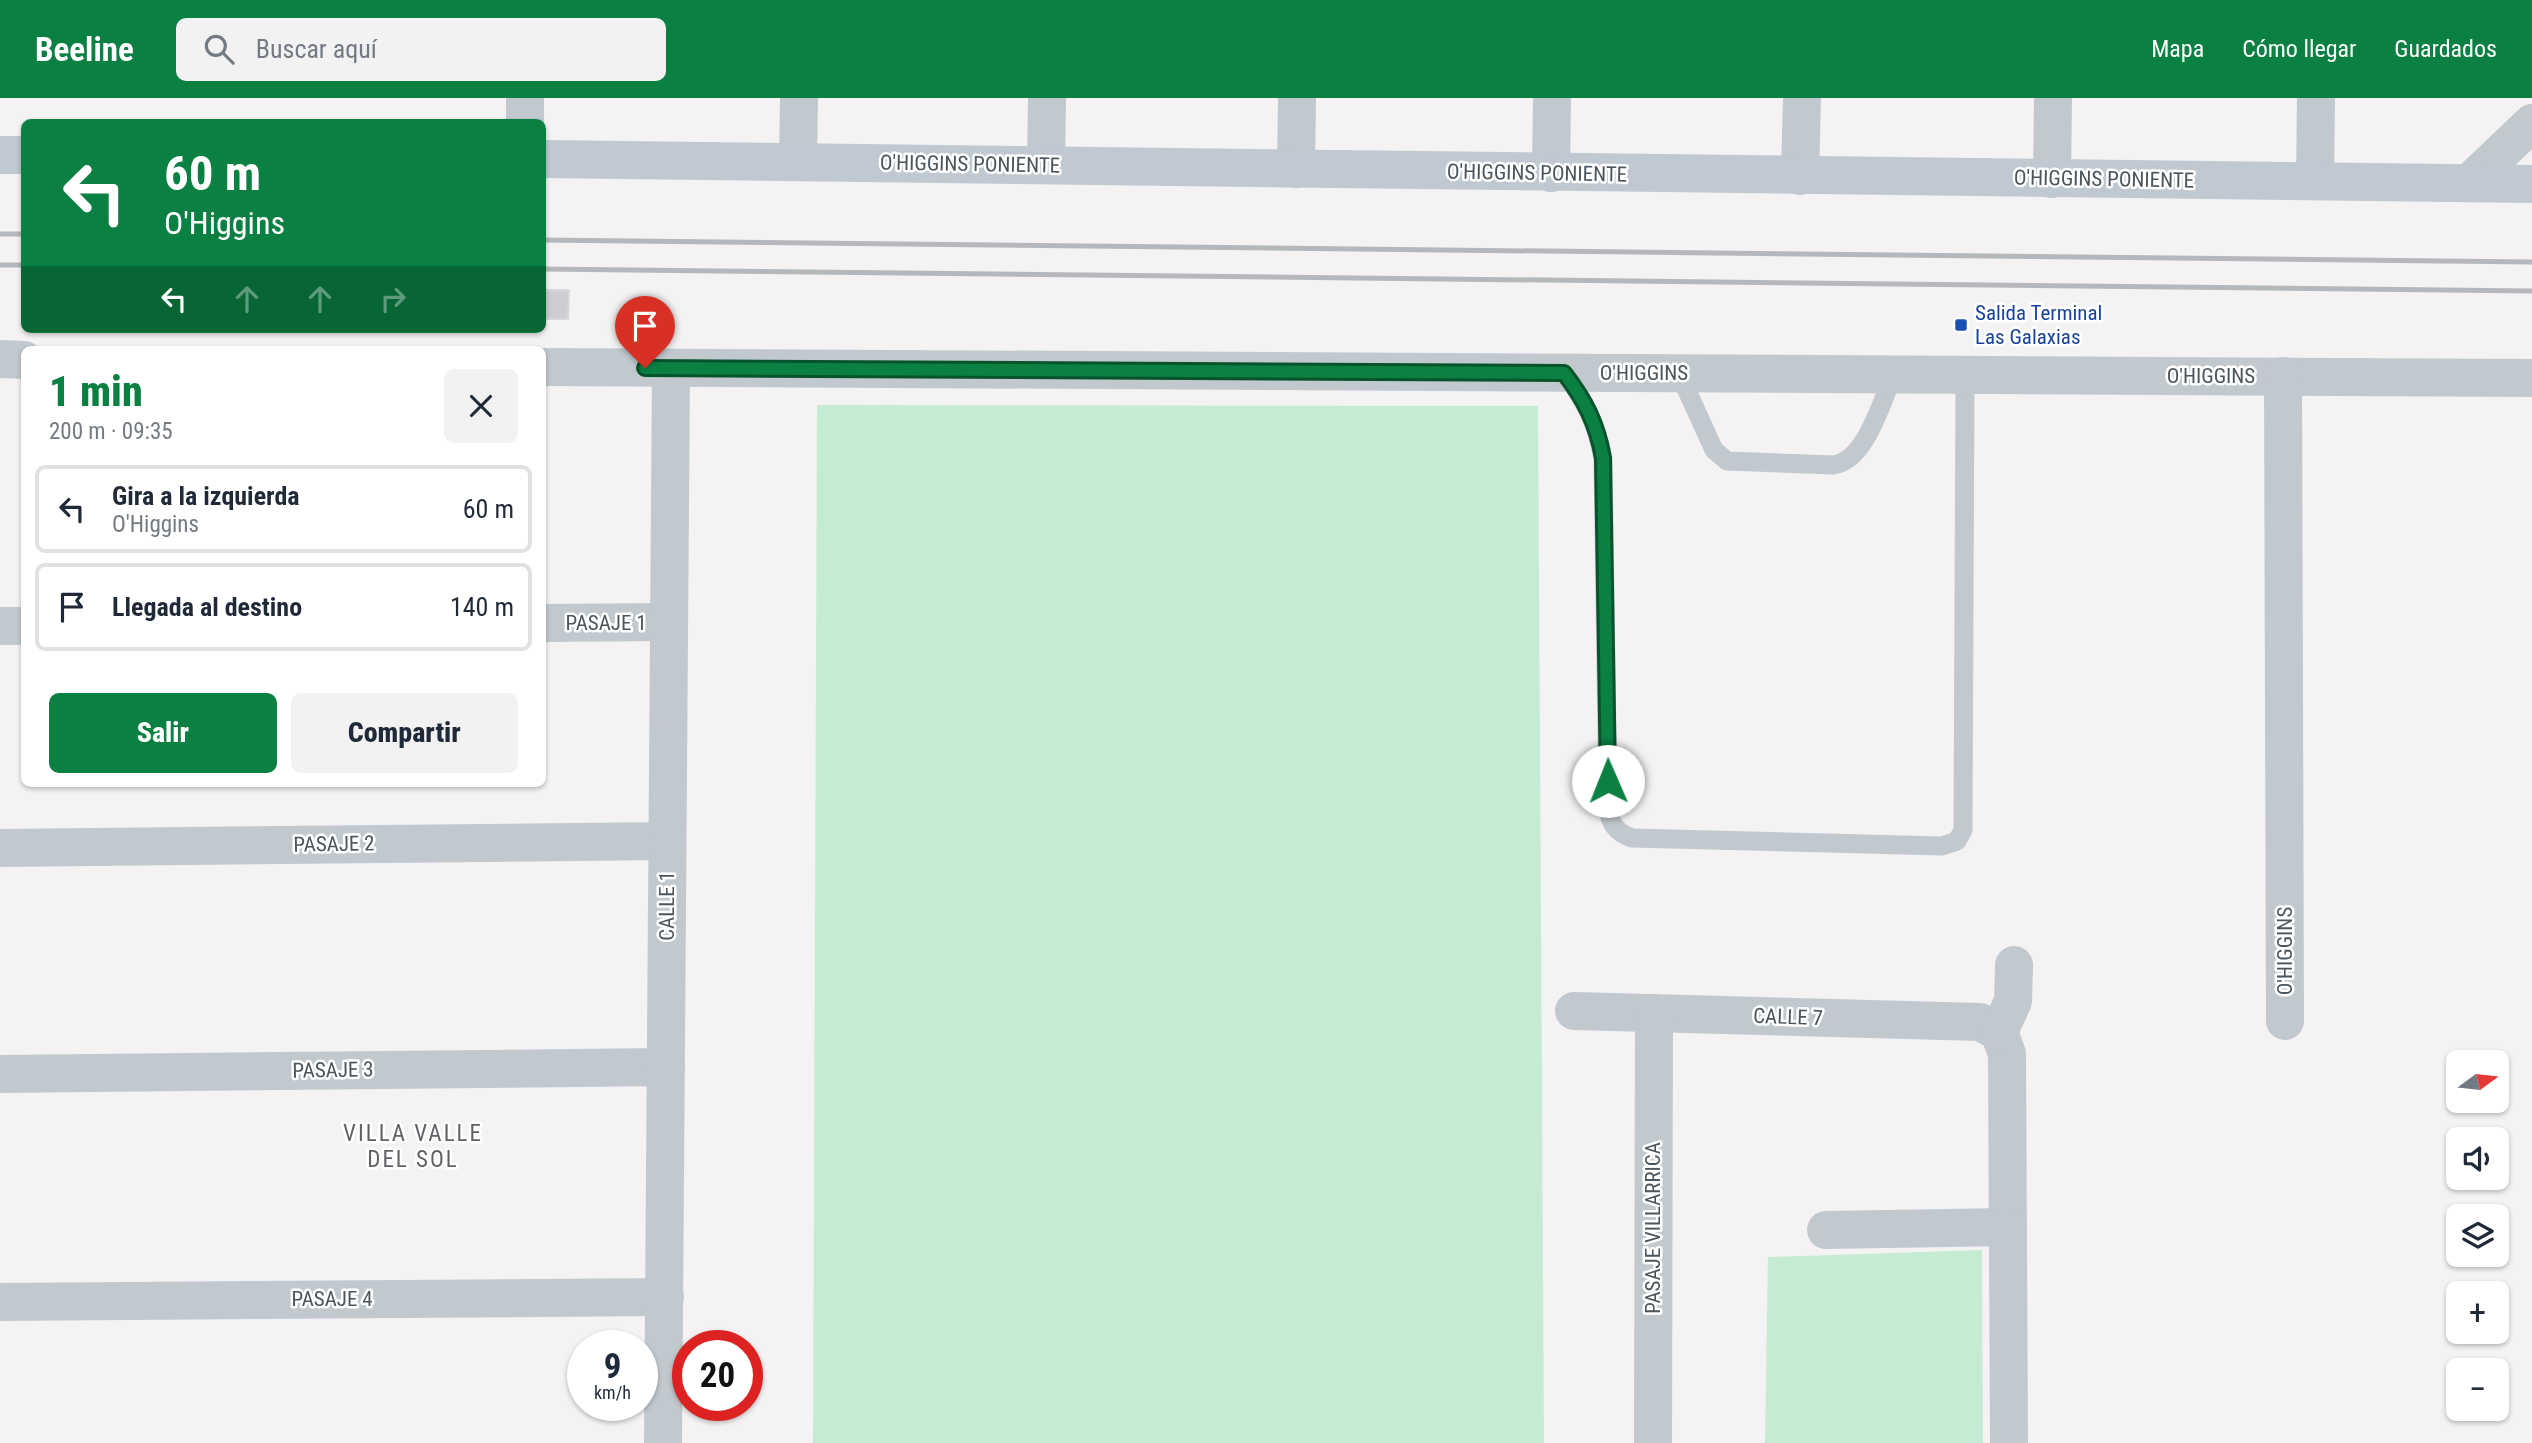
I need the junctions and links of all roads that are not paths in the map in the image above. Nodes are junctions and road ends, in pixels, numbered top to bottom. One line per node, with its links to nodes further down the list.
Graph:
1 (525, 98): 9 (street)
2 (799, 98): 14 (street)
3 (1047, 98): 15 (street)
4 (1297, 98): 16 (street)
5 (1552, 98): 17 (street)
6 (1801, 98): 18 (street)
7 (2053, 98): 19 (street)
8 (2316, 98): 20 (street)
9 (525, 119)
10 (2532, 124): 21 (street)
11 (0, 155): 12 (street)
12 (21, 155)
13 (546, 159): 14 (street, O'HIGGINS PONIENTE)
14 (798, 161): 15 (street, O'HIGGINS PONIENTE)
15 (1046, 165): 16 (street, O'HIGGINS PONIENTE)
16 (1296, 169): 17 (street, O'HIGGINS PONIENTE)
17 (1551, 173): 18 (street, O'HIGGINS PONIENTE)
18 (1800, 176): 19 (street, O'HIGGINS PONIENTE)
19 (2052, 179): 20 (street, O'HIGGINS PONIENTE)
20 (2315, 181): 21 (street, O'HIGGINS PONIENTE)
21 (2469, 183): 22 (street, O'HIGGINS PONIENTE)
22 (2532, 184)
23 (0, 359): 24 (street)
24 (21, 360)
25 (546, 367): 26 (street, O'HIGGINS)
26 (671, 369): 27 (street, O'HIGGINS); 33 (street, CALLE 1)
27 (1564, 373): 28 (street, O'HIGGINS); 30 (lane)
28 (1679, 373): 29 (street, O'HIGGINS); 29 (lane)
29 (1894, 374): 30 (street, O'HIGGINS)
30 (1965, 375): 31 (street, O'HIGGINS)
31 (2283, 376): 32 (street, O'HIGGINS); 42 (street, O'HIGGINS)
32 (2532, 378)
33 (668, 622): 34 (street, PASAJE 1); 37 (street, CALLE 1)
34 (546, 623)
35 (0, 626): 36 (street)
36 (21, 626)
37 (667, 841): 38 (street, PASAJE 2); 44 (street, CALLE 1)
38 (0, 848)
39 (2014, 965): 43 (street)
40 (1574, 1011): 41 (street, CALLE 7)
41 (1654, 1013): 43 (street, CALLE 7); 51 (street, PASAJE VILLARRICA)
42 (2285, 1021)
43 (1999, 1032): 46 (street)
44 (666, 1067): 45 (street, PASAJE 3); 48 (street, CALLE 1)
45 (0, 1074)
46 (2008, 1227): 47 (street); 52 (street)
47 (1826, 1230)
48 (664, 1297): 49 (street, PASAJE 4); 50 (street, CALLE 1)
49 (0, 1302)
50 (663, 1443)
51 (1653, 1443)
52 (2009, 1443)

